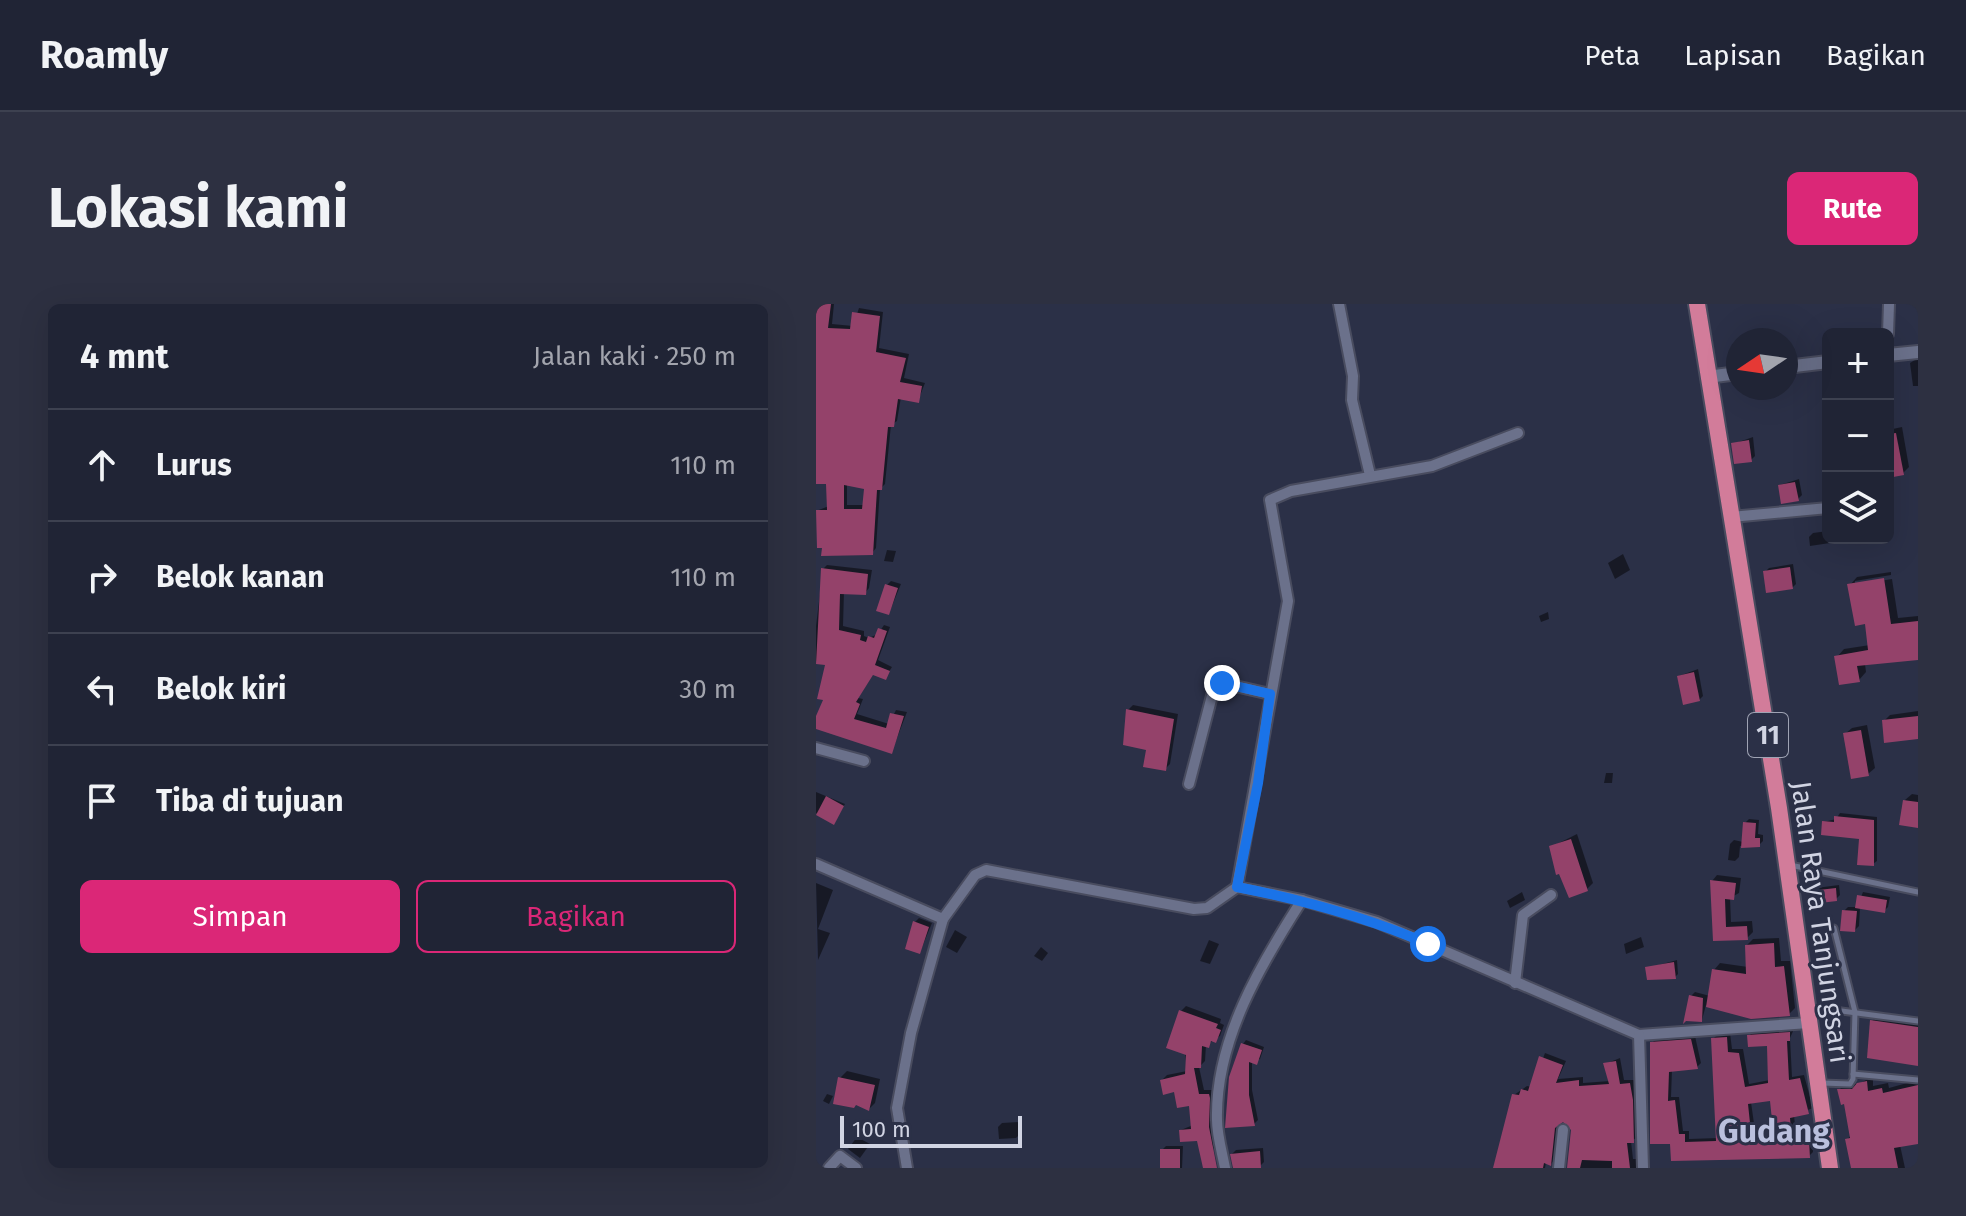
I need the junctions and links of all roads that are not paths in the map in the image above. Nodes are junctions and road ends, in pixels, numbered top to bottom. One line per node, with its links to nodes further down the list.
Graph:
1 (1339, 304): 12 (street)
2 (1697, 304): 10 (highway, Jalan Raya Tanjungsari / 11)
3 (1889, 304): 4 (street)
4 (1888, 328)
5 (1918, 352): 6 (street)
6 (1894, 354)
7 (1822, 363): 8 (street)
8 (1798, 366)
9 (1726, 375): 10 (street)
10 (1707, 377): 14 (highway, Jalan Raya Tanjungsari / 11)
11 (1518, 433): 12 (street)
12 (1370, 475): 15 (street)
13 (1822, 509): 14 (street)
14 (1731, 517): 20 (highway, Jalan Raya Tanjungsari / 11)
15 (1270, 694): 18 (street); 21 (street)
16 (816, 748): 17 (street)
17 (864, 761)
18 (1189, 784)
19 (816, 864): 25 (street)
20 (1786, 864): 22 (lane); 29 (highway, Jalan Raya Tanjungsari / 11)
21 (1237, 887): 24 (street); 25 (street)
22 (1918, 892)
23 (1551, 895): 27 (street)
24 (1302, 900): 27 (street); 39 (street)
25 (943, 919): 38 (street)
26 (1834, 928): 28 (lane)
27 (1515, 983): 31 (street)
28 (1855, 1012): 29 (lane); 30 (lane); 32 (lane)
29 (1807, 1015): 31 (street); 34 (highway, Jalan Raya Tanjungsari / 11)
30 (1918, 1021)
31 (1639, 1035): 41 (street)
32 (1853, 1074): 33 (lane); 34 (lane)
33 (1918, 1080)
34 (1817, 1084): 42 (highway, Jalan Raya Tanjungsari / 11)
35 (1563, 1130): 40 (street)
36 (829, 1168): 37 (street)
37 (856, 1168)
38 (907, 1168)
39 (1225, 1168)
40 (1559, 1168)
41 (1643, 1168)
42 (1830, 1168)

